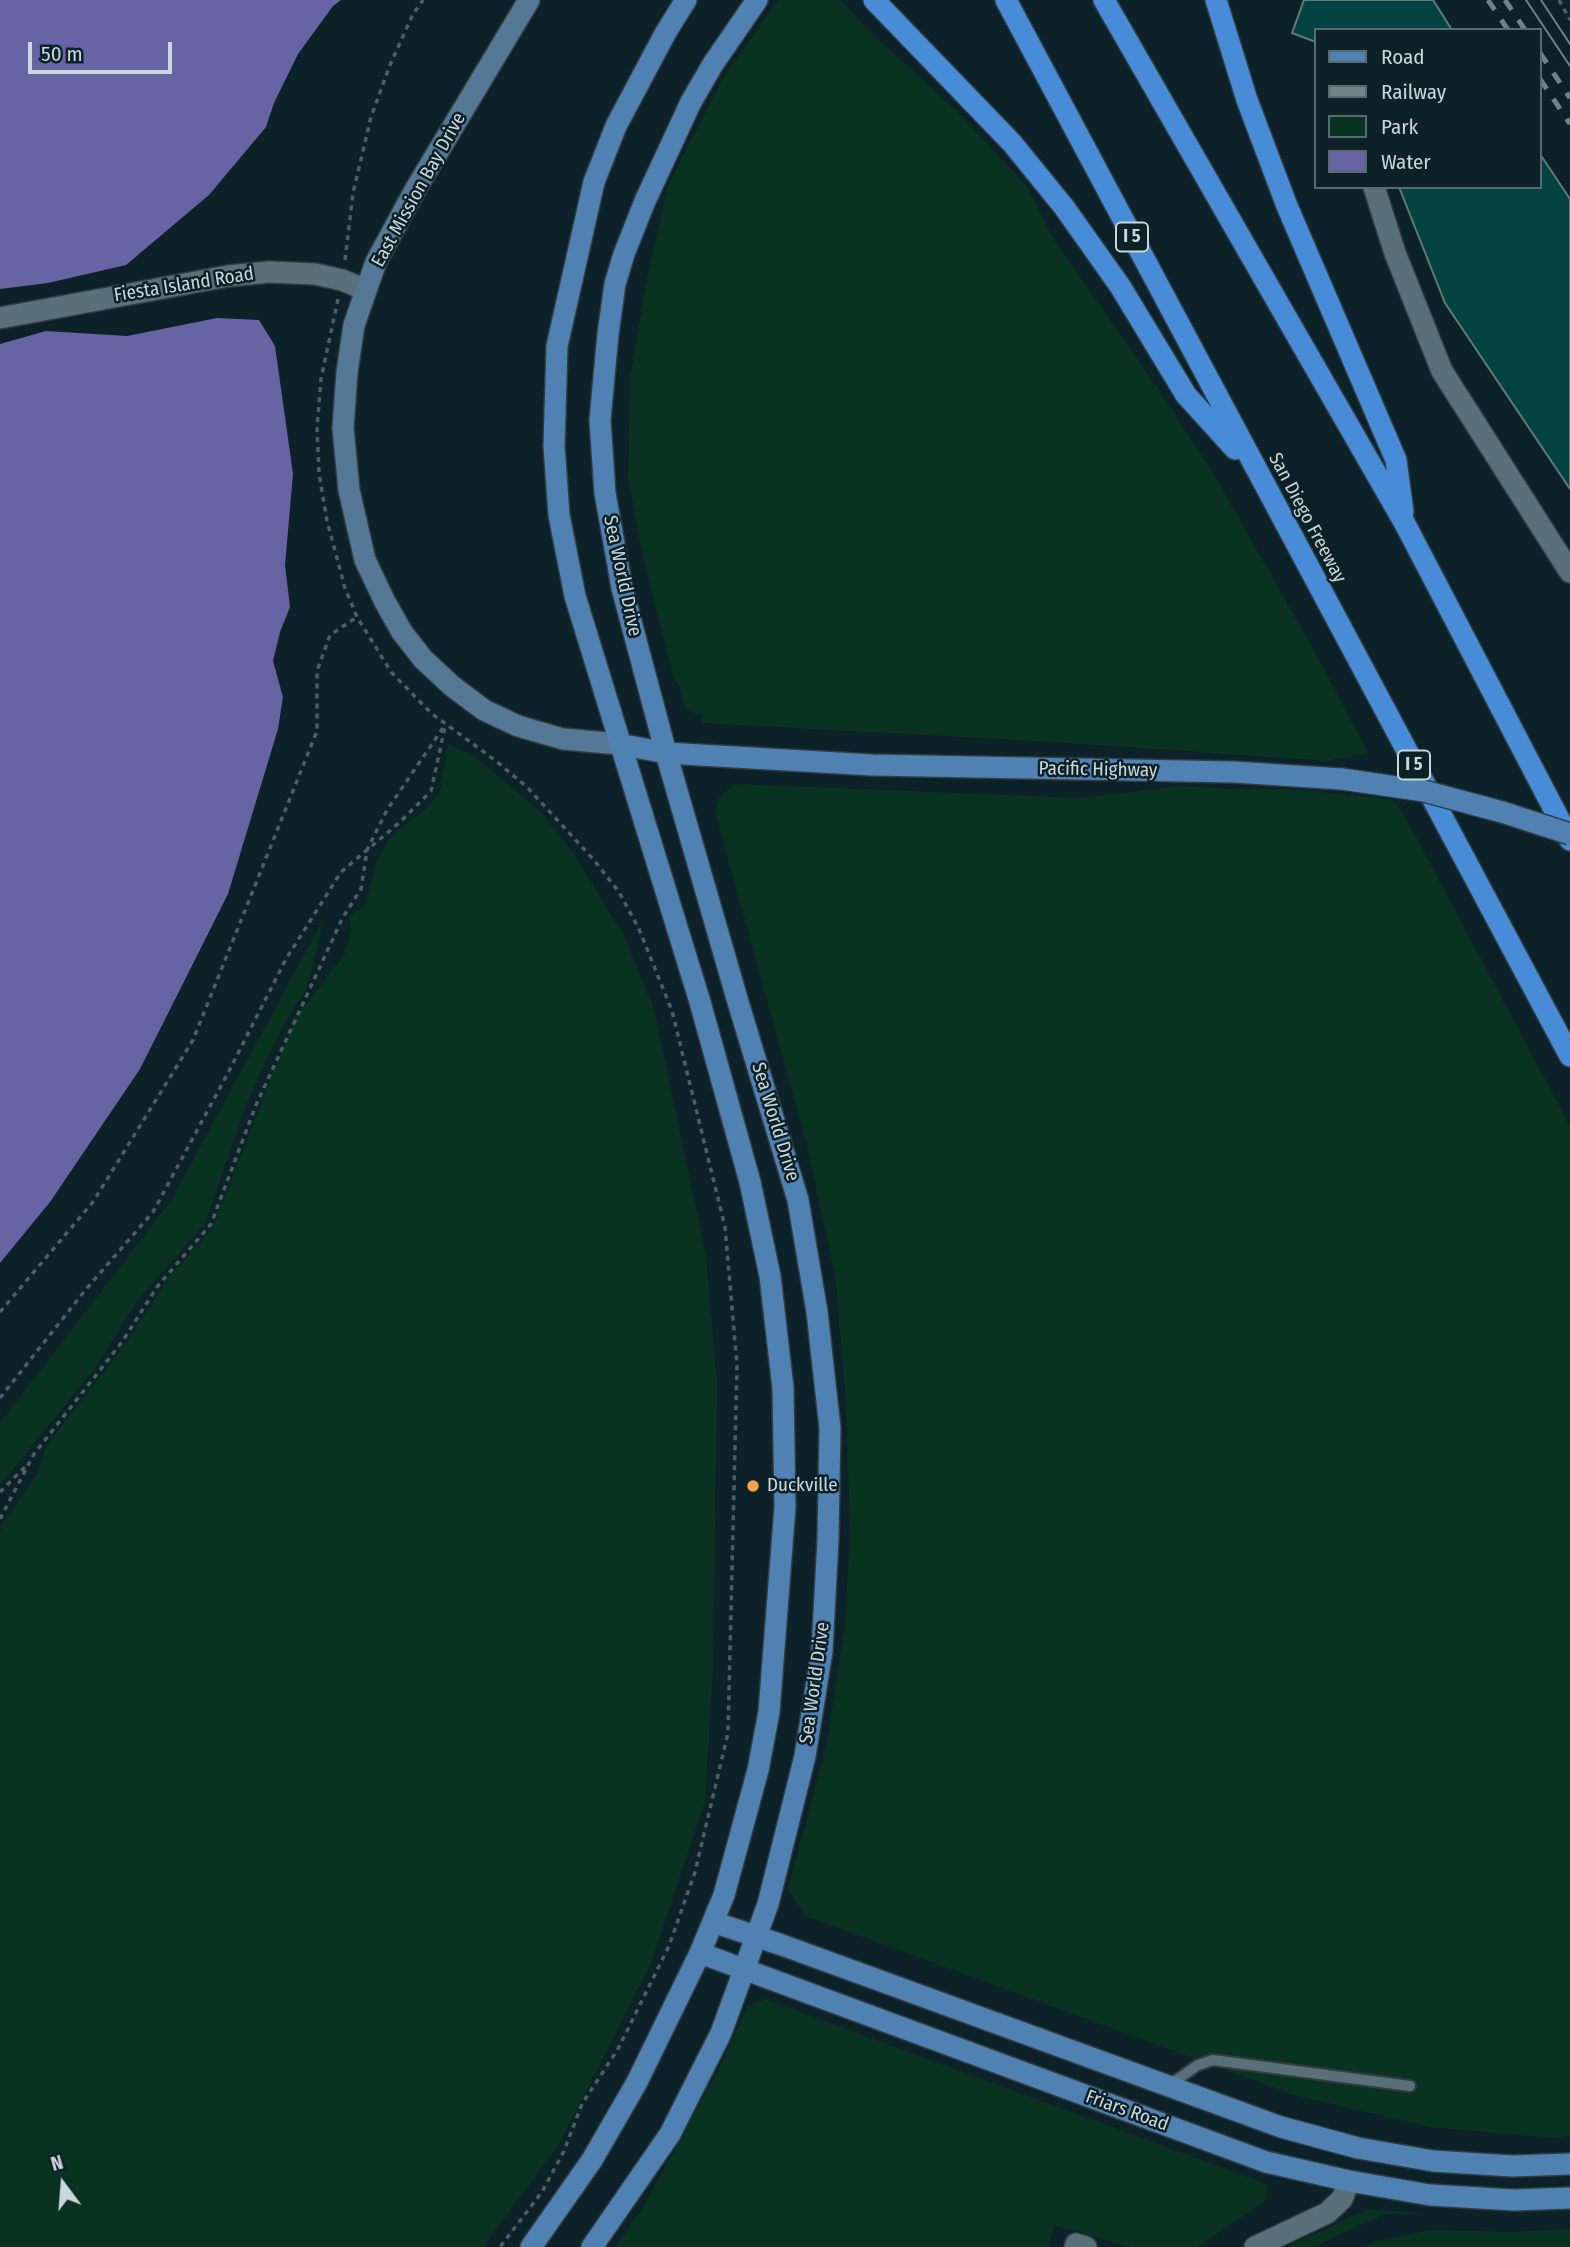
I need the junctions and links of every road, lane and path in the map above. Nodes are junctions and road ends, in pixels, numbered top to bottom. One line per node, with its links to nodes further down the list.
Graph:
1 (423, 0): 12 (path)
2 (529, 0): 13 (main road, East Mission Bay Drive)
3 (687, 0): 19 (main road, Sea World Drive)
4 (757, 0): 20 (main road, Sea World Drive)
5 (874, 0): 15 (highway)
6 (1006, 0): 15 (highway, San Diego Freeway / I 5)
7 (1104, 0): 16 (highway)
8 (1216, 0): 16 (highway)
9 (1559, 0): 10 (path)
10 (1570, 20)
11 (1375, 189): 17 (street)
12 (344, 267)
13 (366, 290): 14 (street, Fiesta Island Road); 19 (main road, East Mission Bay Drive)
14 (0, 318)
15 (1258, 474): 25 (highway, San Diego Freeway / I 5)
16 (1404, 522): 22 (highway)
17 (1570, 572)
18 (357, 617): 26 (path)
19 (619, 744): 20 (main road, Pacific Highway); 31 (main road, Sea World Drive)
20 (666, 753): 21 (main road, Pacific Highway, bridge); 32 (main road, Sea World Drive)
21 (1570, 834)
22 (1570, 840)
23 (366, 850): 23 (path); 27 (path); 28 (path)
24 (679, 1038): 40 (path)
25 (1570, 1056)
26 (0, 1312)
27 (0, 1398)
28 (30, 1463): 29 (path); 30 (path)
29 (0, 1492)
30 (0, 1519)
31 (713, 1922): 32 (main road, Friars Road); 33 (main road, Sea World Drive)
32 (758, 1936): 34 (main road, Sea World Drive); 36 (main road, Friars Road)
33 (700, 1953): 34 (main road, Friars Road); 41 (main road, Sea World Drive)
34 (745, 1970): 38 (main road, Friars Road); 42 (main road, Sea World Drive)
35 (1410, 2085): 36 (lane)
36 (1168, 2086): 37 (main road, Friars Road)
37 (1570, 2164)
38 (1349, 2181): 39 (main road, Friars Road); 45 (street)
39 (1570, 2198)
40 (500, 2247)
41 (531, 2247)
42 (592, 2247)
43 (1075, 2247): 44 (street)
44 (1086, 2247)
45 (1255, 2247)

